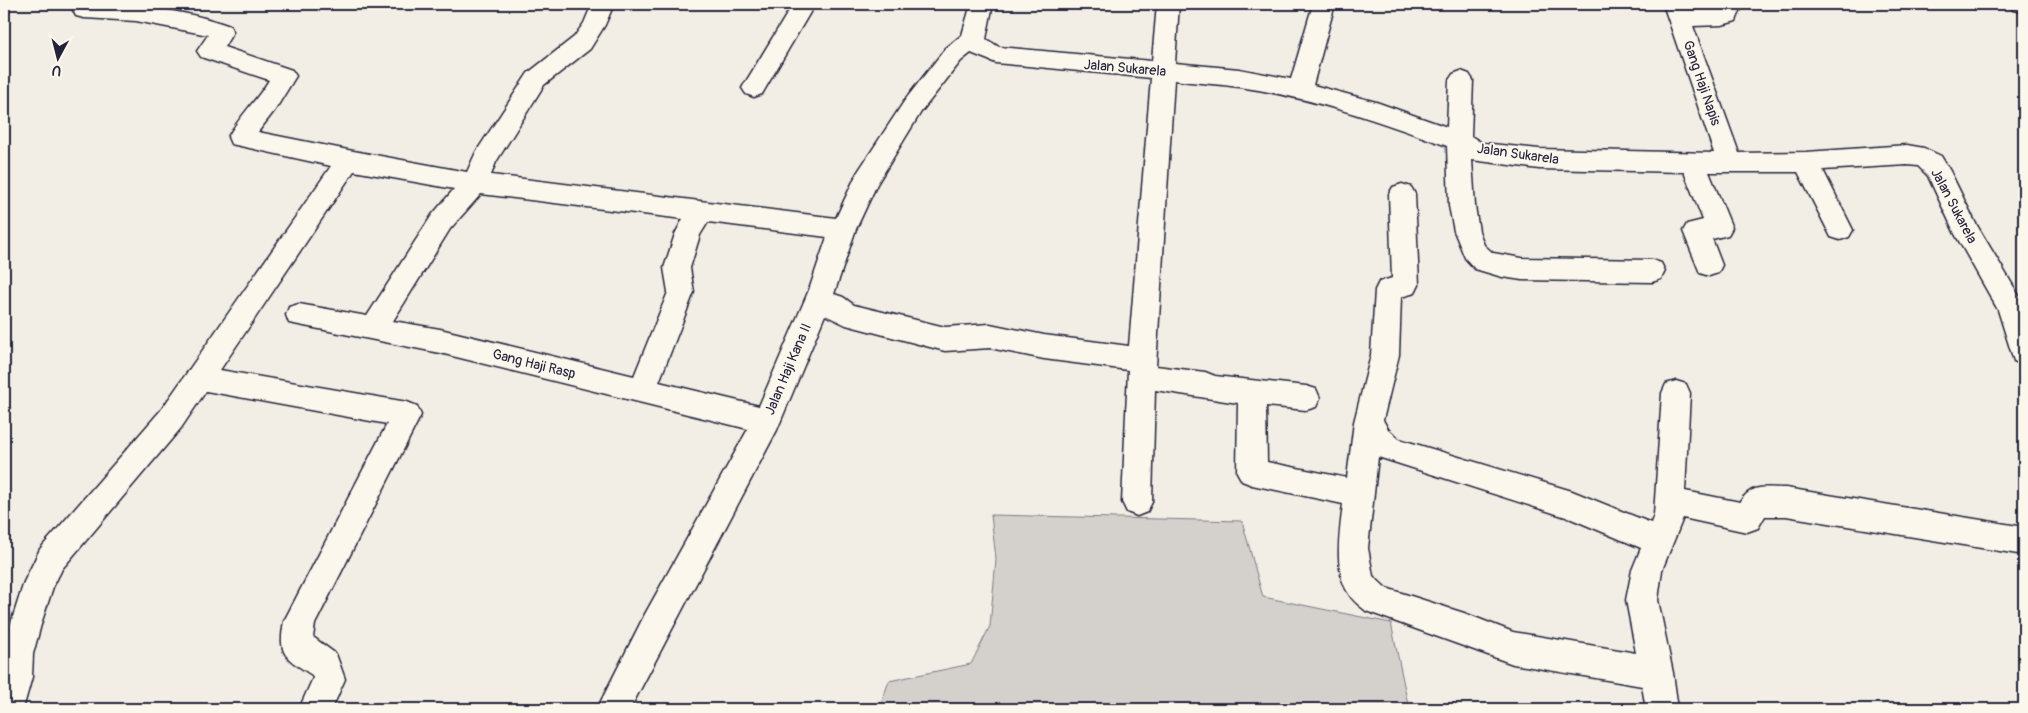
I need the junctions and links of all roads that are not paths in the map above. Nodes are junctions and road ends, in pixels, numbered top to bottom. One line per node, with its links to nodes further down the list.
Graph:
1 (88, 4): 15 (street)
2 (603, 4): 19 (street)
3 (804, 4): 12 (street)
4 (982, 4): 9 (street)
5 (1168, 4): 10 (street)
6 (1324, 4): 13 (street)
7 (1726, 4): 8 (street)
8 (1676, 11): 18 (street, Gang Haji Napis)
9 (973, 40): 10 (street, Jalan Sukarela); 22 (street, Jalan Haji Kana II)
10 (1164, 71): 13 (street, Jalan Sukarela); 31 (street)
11 (1461, 80): 14 (street)
12 (754, 88)
13 (1300, 90): 14 (street, Jalan Sukarela)
14 (1458, 140): 16 (street, Jalan Sukarela); 25 (street)
15 (348, 160): 19 (street); 32 (street)
16 (1692, 162): 18 (street, Jalan Sukarela); 24 (street)
17 (1806, 162): 18 (street, Jalan Sukarela); 23 (street); 28 (street, Jalan Sukarela)
18 (1730, 163)
19 (475, 183): 21 (street); 29 (street)
20 (1402, 194): 38 (street)
21 (701, 211): 22 (street); 33 (street)
22 (843, 229): 26 (street, Jalan Haji Kana II)
23 (1840, 230)
24 (1709, 265)
25 (1652, 271)
26 (817, 302): 31 (street); 37 (street, Jalan Haji Kana II)
27 (299, 314): 29 (street, Gang Haji Rasp)
28 (2018, 315): 30 (street, Jalan Sukarela)
29 (375, 327): 33 (street, Gang Haji Rasp)
30 (2024, 353)
31 (1142, 368): 34 (street); 41 (street)
32 (199, 378): 45 (street); 46 (street)
33 (642, 390): 37 (street, Gang Haji Rasp)
34 (1252, 391): 36 (street); 39 (street)
35 (1676, 393): 40 (street)
36 (1306, 398)
37 (767, 421): 47 (street, Jalan Haji Kana II)
38 (1368, 422): 39 (street); 42 (street)
39 (1360, 494): 44 (street)
40 (1670, 501): 42 (street); 43 (street)
41 (1138, 502)
42 (1659, 541): 44 (street)
43 (2024, 541)
44 (1657, 673): 48 (street)
45 (7, 709)
46 (315, 709)
47 (613, 709)
48 (1662, 709)

